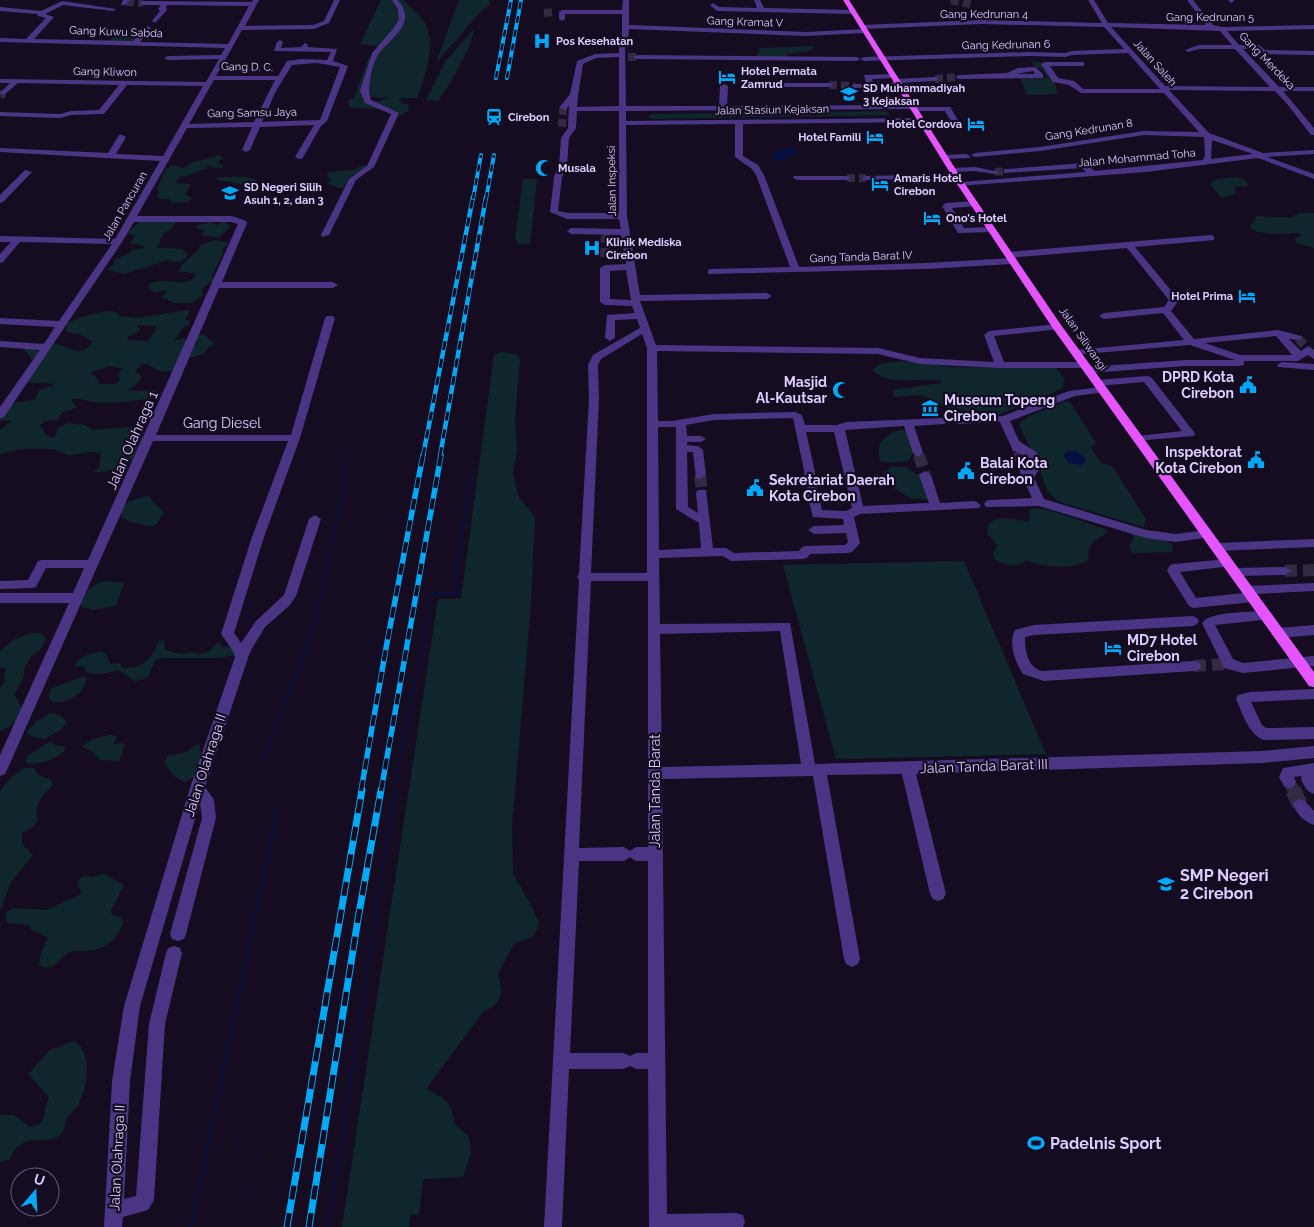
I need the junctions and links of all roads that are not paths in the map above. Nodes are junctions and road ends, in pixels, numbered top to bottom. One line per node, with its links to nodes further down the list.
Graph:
1 (337, 0): 24 (street)
2 (395, 0): 105 (street)
3 (626, 0): 17 (street, Jalan Inspeksi)
4 (757, 0): 14 (street)
5 (846, 0): 18 (main road, Jalan Siliwangi)
6 (1091, 0): 19 (street, Jalan Saleh)
7 (1190, 0): 21 (street)
8 (255, 2): 10 (street); 23 (street, Jalan Pancuran)
9 (143, 3): 10 (street)
10 (165, 4): 31 (street)
11 (713, 5): 14 (street)
12 (0, 9): 15 (street)
13 (113, 9): 15 (street)
14 (761, 10): 18 (street)
15 (42, 12): 29 (street)
16 (554, 12): 17 (street)
17 (626, 12): 20 (street, Jalan Inspeksi)
18 (853, 12): 26 (main road, Jalan Siliwangi)
19 (1107, 26): 21 (street, Gang Kedrunan 5); 26 (street, Gang Kedrunan 4); 36 (street, Jalan Saleh)
20 (625, 27): 26 (street, Gang Kramat V); 41 (street, Jalan Inspeksi)
21 (1211, 27): 25 (street, Gang Kedrunan 5)
22 (1314, 27): 25 (street, Gang Kedrunan 5)
23 (240, 28): 24 (street); 32 (street, Jalan Pancuran)
24 (314, 28): 33 (street)
25 (1222, 29): 34 (street, Gang Merdeka)
26 (864, 30): 27 (street); 42 (main road, Jalan Siliwangi)
27 (928, 31)
28 (0, 40): 29 (street, Gang Kuwu Sabda)
29 (28, 41): 31 (street, Gang Kuwu Sabda)
30 (280, 42): 33 (street)
31 (135, 43): 32 (street, Gang Kuwu Sabda)
32 (231, 46): 38 (street, Jalan Pancuran)
33 (305, 46): 43 (street)
34 (1237, 47): 35 (street); 37 (street); 58 (street, Gang Merdeka)
35 (1188, 50)
36 (1130, 51): 42 (street, Gang Kedrunan 6); 60 (street, Jalan Saleh)
37 (1314, 53)
38 (225, 57): 40 (street); 52 (street, Jalan Pancuran)
39 (637, 57): 42 (street, Gang Kedrunan 6)
40 (168, 58)
41 (623, 58): 61 (street); 66 (street, Jalan Inspeksi)
42 (882, 58): 49 (main road, Jalan Siliwangi)
43 (329, 62): 47 (street); 70 (street)
44 (1081, 64): 60 (street)
45 (1009, 75): 46 (street)
46 (959, 77)
47 (281, 78): 52 (street, Gang D. C.); 73 (street)
48 (935, 79): 49 (street)
49 (896, 80): 57 (street); 65 (main road, Jalan Siliwangi)
50 (0, 81): 51 (street, Gang Kliwon)
51 (16, 81): 53 (street, Gang Kliwon); 62 (street)
52 (211, 81): 53 (street, Gang Kliwon); 74 (street, Jalan Pancuran)
53 (124, 84): 68 (street)
54 (774, 85): 56 (street)
55 (724, 86): 64 (street)
56 (829, 86)
57 (855, 86)
58 (1278, 89): 59 (street); 60 (street); 76 (street, Gang Merdeka)
59 (1314, 89)
60 (1164, 90): 77 (street, Jalan Saleh)
61 (574, 94): 63 (street); 67 (street)
62 (2, 95)
63 (563, 108)
64 (723, 108): 65 (street, Jalan Stasiun Kejaksan); 66 (street, Jalan Stasiun Kejaksan)
65 (913, 108): 72 (main road, Jalan Siliwangi); 72 (street, Jalan Stasiun Kejaksan)
66 (622, 109): 67 (street, Jalan Stasiun Kejaksan); 71 (street, Jalan Inspeksi)
67 (574, 110): 79 (street)
68 (0, 114)
69 (740, 122): 71 (street, Jalan Stasiun Kejaksan); 72 (street, Jalan Stasiun Kejaksan); 115 (street)
70 (320, 123): 73 (street, Gang Samsu Jaya); 86 (street)
71 (622, 123): 101 (street, Jalan Inspeksi)
72 (923, 123): 87 (main road, Jalan Siliwangi)
73 (257, 124): 74 (street, Gang Samsu Jaya); 81 (street)
74 (185, 126): 88 (street, Jalan Pancuran)
75 (562, 127): 79 (street)
76 (1314, 134)
77 (1207, 136): 83 (street, Jalan Saleh); 87 (street, Gang Kedrunan 8); 89 (street)
78 (122, 137): 85 (street)
79 (565, 138): 101 (street)
80 (0, 150): 85 (street)
81 (246, 150)
82 (1310, 152): 83 (street, Jalan Mohammad Toha); 94 (street)
83 (1265, 155): 84 (street, Jalan Mohammad Toha)
84 (1255, 156): 89 (street, Jalan Mohammad Toha); 94 (street)
85 (110, 157): 88 (street)
86 (299, 157)
87 (944, 157): 95 (main road, Jalan Siliwangi)
88 (166, 159): 102 (street, Jalan Pancuran)
89 (1206, 163): 93 (street, Jalan Mohammad Toha)
90 (1006, 171): 93 (street)
91 (28, 172): 99 (street)
92 (995, 172): 95 (street)
93 (1093, 174): 95 (street, Jalan Mohammad Toha)
94 (1314, 176)
95 (957, 177): 98 (street); 100 (main road, Jalan Siliwangi)
96 (796, 178): 97 (street)
97 (847, 178)
98 (866, 178)
99 (0, 200)
100 (975, 204): 103 (main road, Jalan Siliwangi); 103 (street)
101 (623, 216): 104 (street, Jalan Inspeksi)
102 (132, 219): 109 (street, Jalan Pancuran); 117 (street, Jalan Olahraga 1)
103 (992, 230): 112 (main road, Jalan Siliwangi)
104 (614, 235): 104 (street); 114 (street, Jalan Inspeksi)
105 (325, 236)
106 (1212, 238): 110 (street, Gang Tanda Barat IV)
107 (0, 239): 108 (street)
108 (17, 240): 109 (street); 113 (street)
109 (118, 242): 126 (street, Jalan Pancuran)
110 (1130, 246): 112 (street, Gang Tanda Barat IV); 121 (street)
111 (604, 258): 114 (street)
112 (1010, 258): 115 (street, Gang Tanda Barat IV); 127 (main road, Jalan Siliwangi)
113 (0, 260)
114 (630, 263): 120 (street, Jalan Inspeksi); 120 (street)
115 (796, 270): 116 (street, Gang Tanda Barat IV)
116 (711, 272)
117 (217, 284): 118 (street); 152 (street, Jalan Olahraga 1)
118 (333, 285)
119 (766, 296): 120 (street)
120 (636, 300): 125 (street, Jalan Inspeksi)
121 (1165, 310): 122 (street); 131 (street)
122 (1104, 316)
123 (330, 318): 153 (street)
124 (0, 321): 126 (street)
125 (643, 322): 129 (street); 134 (street, Jalan Inspeksi); 180 (street)
126 (63, 324): 133 (street, Jalan Pancuran)
127 (1057, 327): 136 (main road, Jalan Siliwangi); 138 (street)
128 (1278, 334): 130 (street); 131 (street); 137 (street)
129 (610, 338)
130 (1298, 338)
131 (1191, 342): 136 (street); 137 (street)
132 (0, 344): 133 (street)
133 (46, 347): 142 (street, Jalan Pancuran)
134 (652, 351): 138 (street); 149 (street, Jalan Tanda Barat)
135 (1311, 352): 137 (street)
136 (1076, 353): 139 (main road, Jalan Siliwangi)
137 (1298, 358)
138 (1000, 365): 139 (street)
139 (1086, 367): 140 (street); 141 (main road, Jalan Siliwangi)
140 (1314, 367)
141 (1099, 386): 144 (street); 155 (main road, Jalan Siliwangi); 155 (street)
142 (4, 403): 143 (street, Jalan Pancuran)
143 (0, 415)
144 (1004, 419): 145 (street); 163 (street)
145 (958, 421)
146 (944, 422): 148 (street)
147 (681, 423): 149 (street); 151 (street); 156 (street)
148 (908, 423): 150 (street); 157 (street)
149 (652, 424): 176 (street, Jalan Tanda Barat)
150 (839, 428): 151 (street); 167 (street)
151 (800, 429): 158 (street)
152 (149, 438): 153 (street, Gang Diesel); 177 (street, Jalan Olahraga 1)
153 (295, 438): 192 (street)
154 (701, 439): 156 (street)
155 (1138, 439): 172 (main road, Jalan Siliwangi)
156 (681, 444): 160 (street); 169 (street)
157 (918, 453)
158 (809, 472)
159 (925, 474): 166 (street)
160 (700, 476)
161 (812, 490): 167 (street)
162 (702, 493): 169 (street)
163 (1039, 502): 164 (street); 172 (street)
164 (990, 504)
165 (975, 505): 166 (street)
166 (936, 506): 167 (street)
167 (853, 512): 170 (street)
168 (315, 519): 192 (street, Jalan Olahraga II)
169 (705, 521): 175 (street)
170 (851, 529): 171 (street); 175 (street)
171 (814, 530)
172 (1207, 534): 174 (main road, Jalan Siliwangi)
173 (1314, 543): 174 (street)
174 (1216, 547): 178 (main road, Jalan Siliwangi)
175 (707, 553): 176 (street)
176 (653, 554): 181 (street, Jalan Tanda Barat)
177 (93, 564): 182 (street); 186 (street, Jalan Olahraga 1)
178 (1231, 568): 179 (street); 184 (main road, Jalan Siliwangi); 184 (street)
179 (1285, 571)
180 (584, 577): 181 (street); 211 (street)
181 (653, 577): 189 (street, Jalan Tanda Barat)
182 (0, 585)
183 (1314, 587): 184 (street)
184 (1250, 594): 187 (main road, Jalan Siliwangi)
185 (0, 598): 186 (street)
186 (77, 598): 201 (street, Jalan Olahraga 1)
187 (1267, 616): 191 (main road, Jalan Siliwangi); 194 (street)
188 (1193, 621): 195 (street)
189 (653, 629): 202 (street); 204 (street, Jalan Tanda Barat)
190 (1314, 630): 191 (street)
191 (1279, 633): 194 (main road, Jalan Siliwangi)
192 (241, 657): 206 (street, Jalan Olahraga II)
193 (1314, 661): 194 (street)
194 (1300, 663): 196 (main road, Jalan Siliwangi)
195 (1194, 666)
196 (1314, 682)
197 (1314, 694): 198 (street)
198 (1314, 733)
199 (1314, 752): 200 (street, Jalan Tanda Barat III)
200 (908, 768): 202 (street, Jalan Tanda Barat III); 212 (street)
201 (0, 770)
202 (814, 770): 204 (street, Jalan Tanda Barat III); 215 (street)
203 (1314, 770): 205 (street); 207 (street)
204 (654, 774): 210 (street, Jalan Tanda Barat)
205 (1289, 782)
206 (197, 788): 213 (street); 218 (street, Jalan Olahraga II)
207 (1314, 788)
208 (1300, 805): 209 (street)
209 (1314, 819)
210 (655, 854): 211 (street); 217 (street, Jalan Tanda Barat)
211 (570, 855): 216 (street)
212 (938, 894)
213 (178, 934)
214 (174, 953): 218 (street)
215 (852, 959)
216 (561, 1061): 217 (street); 221 (street)
217 (657, 1061): 220 (street, Jalan Tanda Barat)
218 (114, 1218)
219 (736, 1222): 220 (street)
220 (658, 1225)
221 (553, 1227)

